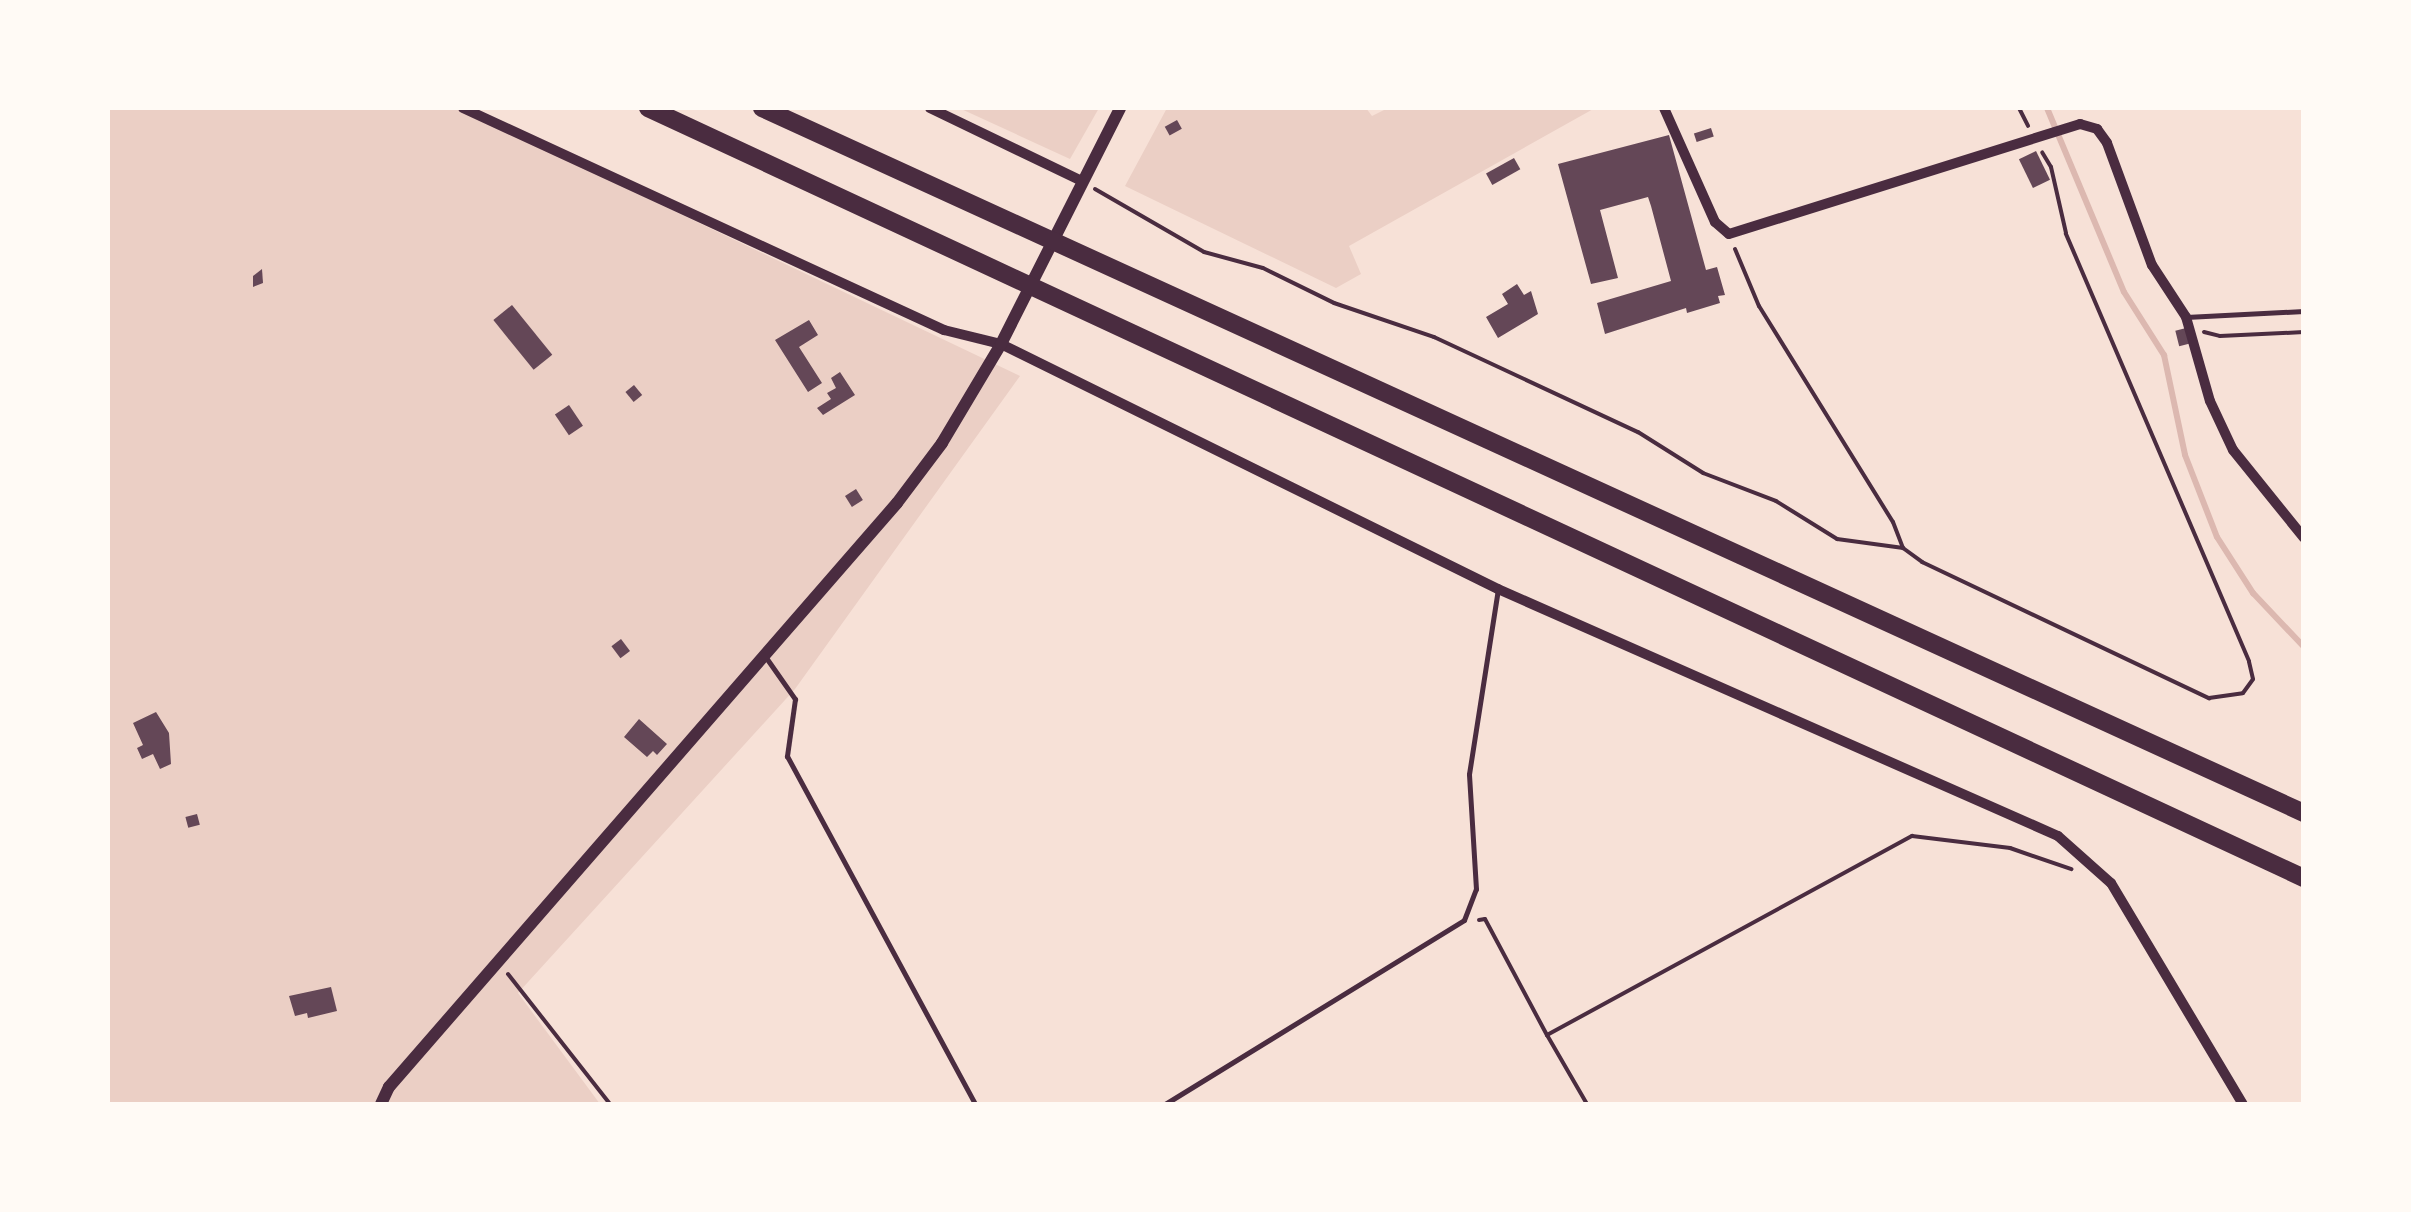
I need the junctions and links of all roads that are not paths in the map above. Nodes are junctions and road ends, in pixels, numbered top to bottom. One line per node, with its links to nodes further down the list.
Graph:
1 (463, 108): 10 (street)
2 (648, 108): 15 (highway)
3 (762, 108): 14 (highway)
4 (930, 108): 7 (street)
5 (1120, 108): 7 (street)
6 (1664, 108): 9 (street)
7 (1082, 180): 10 (street)
8 (2304, 311): 9 (lane)
9 (2188, 323): 11 (street)
10 (1001, 344): 12 (street); 13 (street)
11 (2304, 538)
12 (1498, 588): 18 (lane); 19 (street)
13 (765, 656): 16 (street); 17 (lane)
14 (2304, 813)
15 (2304, 878)
16 (381, 1104)
17 (975, 1104)
18 (1165, 1104)
19 (2243, 1104)

